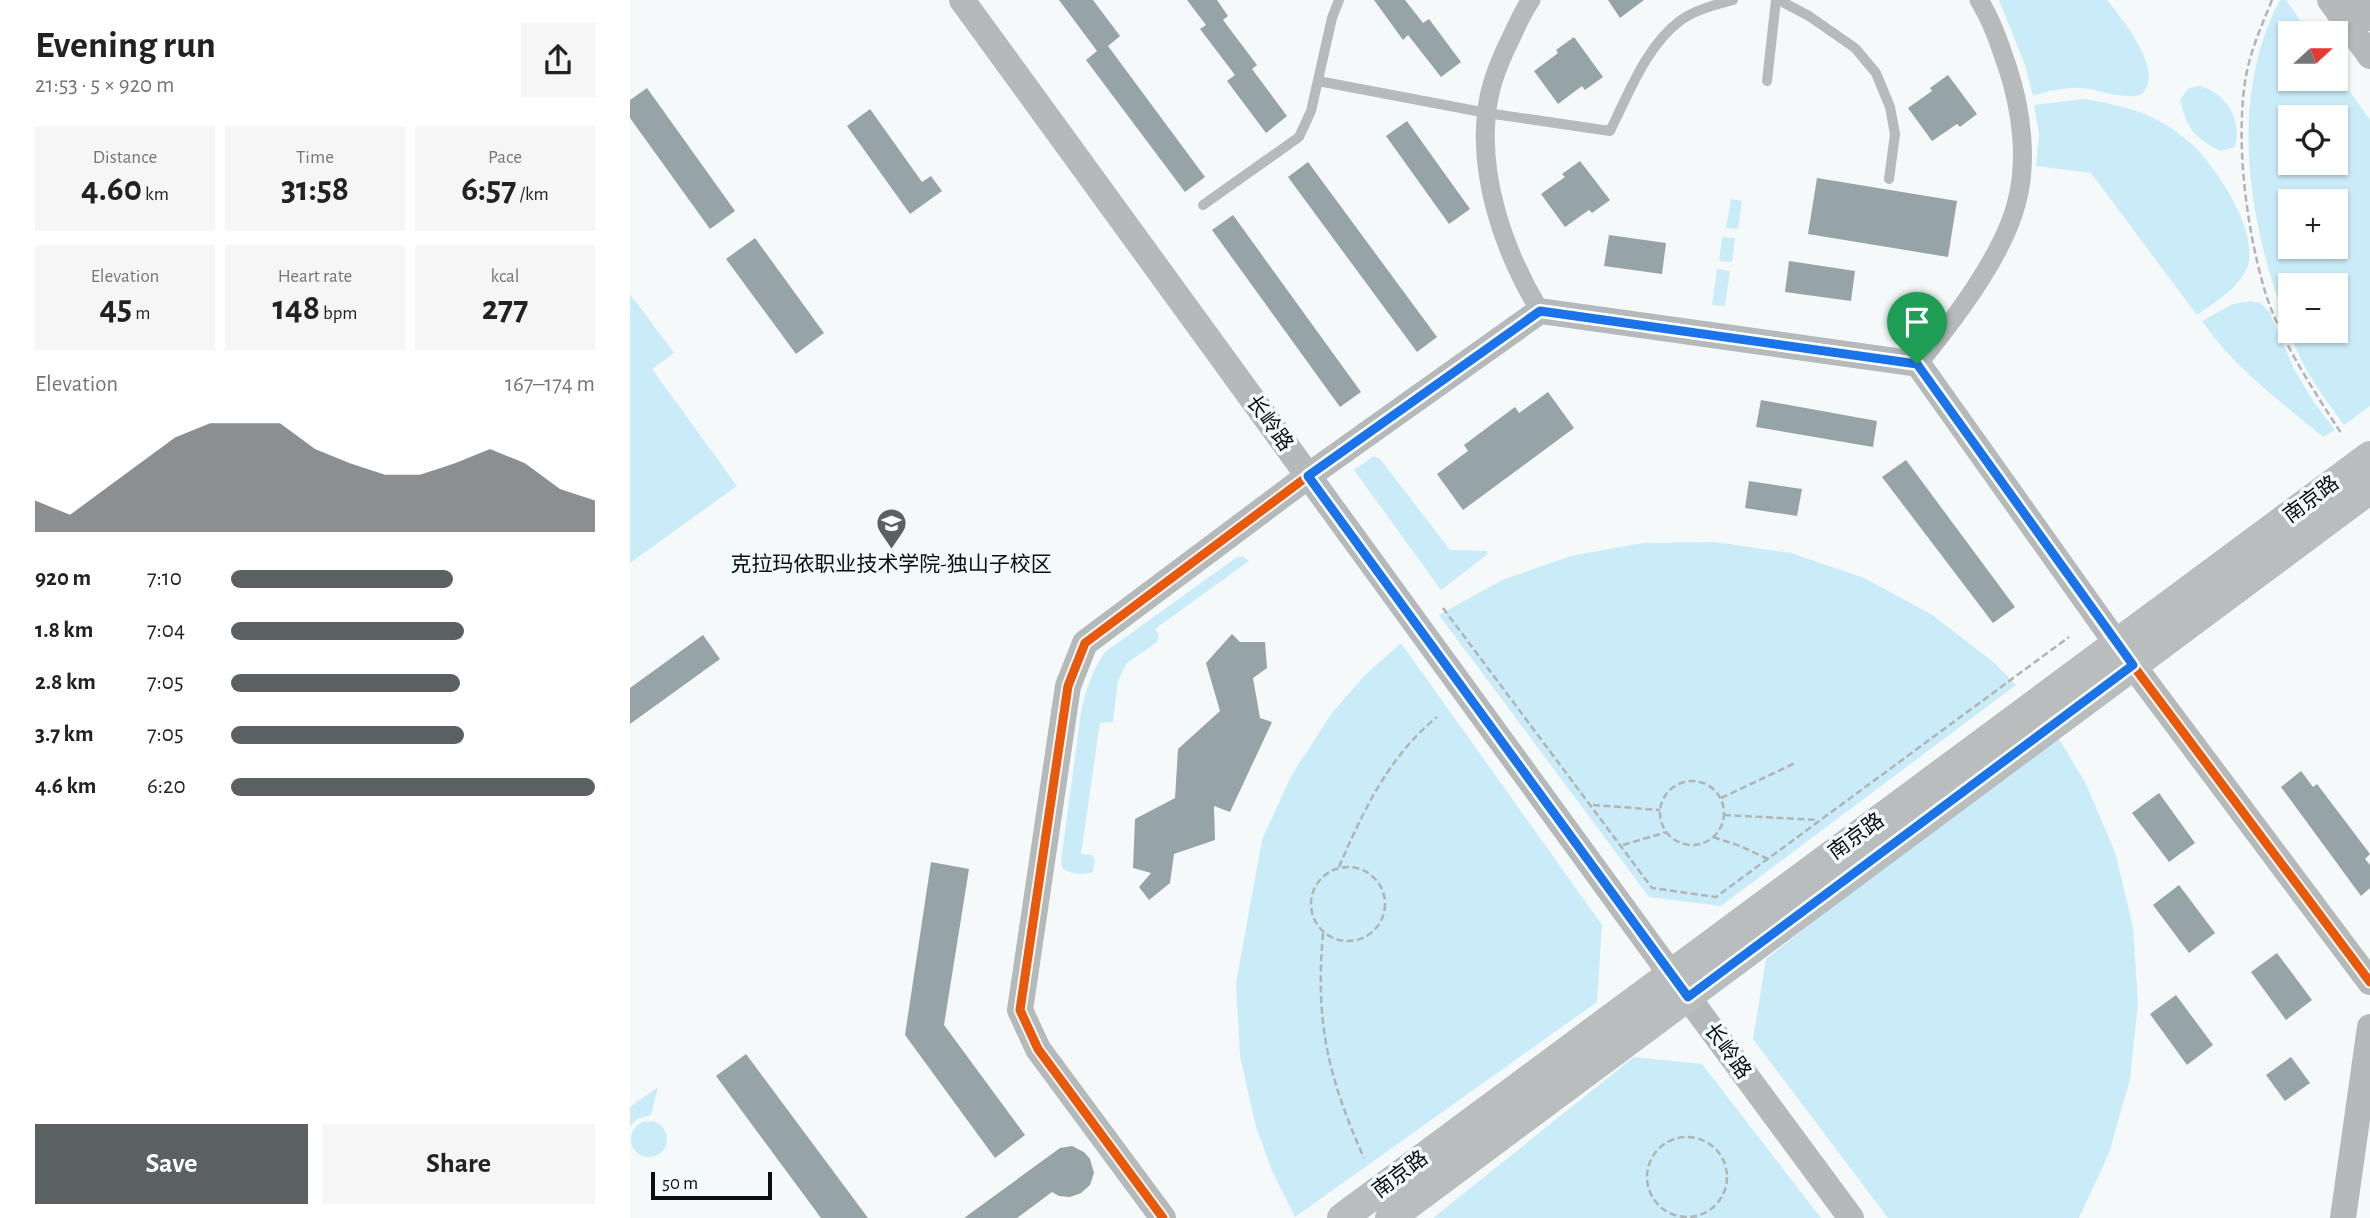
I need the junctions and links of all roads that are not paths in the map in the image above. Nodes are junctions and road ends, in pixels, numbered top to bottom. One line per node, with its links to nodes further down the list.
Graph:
1 (1339, 0): 11 (lane)
2 (1531, 0): 13 (street)
3 (1733, 0): 13 (lane)
4 (1778, 0): 12 (lane); 14 (lane)
5 (1979, 0): 17 (street)
6 (2330, 0): 10 (street)
7 (2357, 0): 9 (street)
8 (972, 4): 19 (street, 长岭路)
9 (2370, 18)
10 (2370, 56)
11 (1318, 81): 13 (lane); 15 (lane)
12 (1767, 81)
13 (1487, 113): 16 (street)
14 (1889, 180)
15 (1203, 205)
16 (1540, 311): 17 (street); 19 (street)
17 (1917, 364): 21 (street)
18 (2370, 456): 21 (main road, 南京路)
19 (1308, 476): 22 (street, 长岭路); 26 (street)
20 (2370, 489): 21 (main road, 南京路)
21 (2125, 655): 22 (main road, 南京路); 23 (street); 24 (main road, 南京路)
22 (1670, 973): 24 (street, 长岭路); 27 (main road, 南京路)
23 (2370, 982)
24 (1688, 997): 28 (main road, 南京路); 29 (street, 长岭路)
25 (2370, 1027): 30 (street)
26 (1163, 1218)
27 (1342, 1218)
28 (1390, 1218)
29 (1851, 1218)
30 (2343, 1218)

